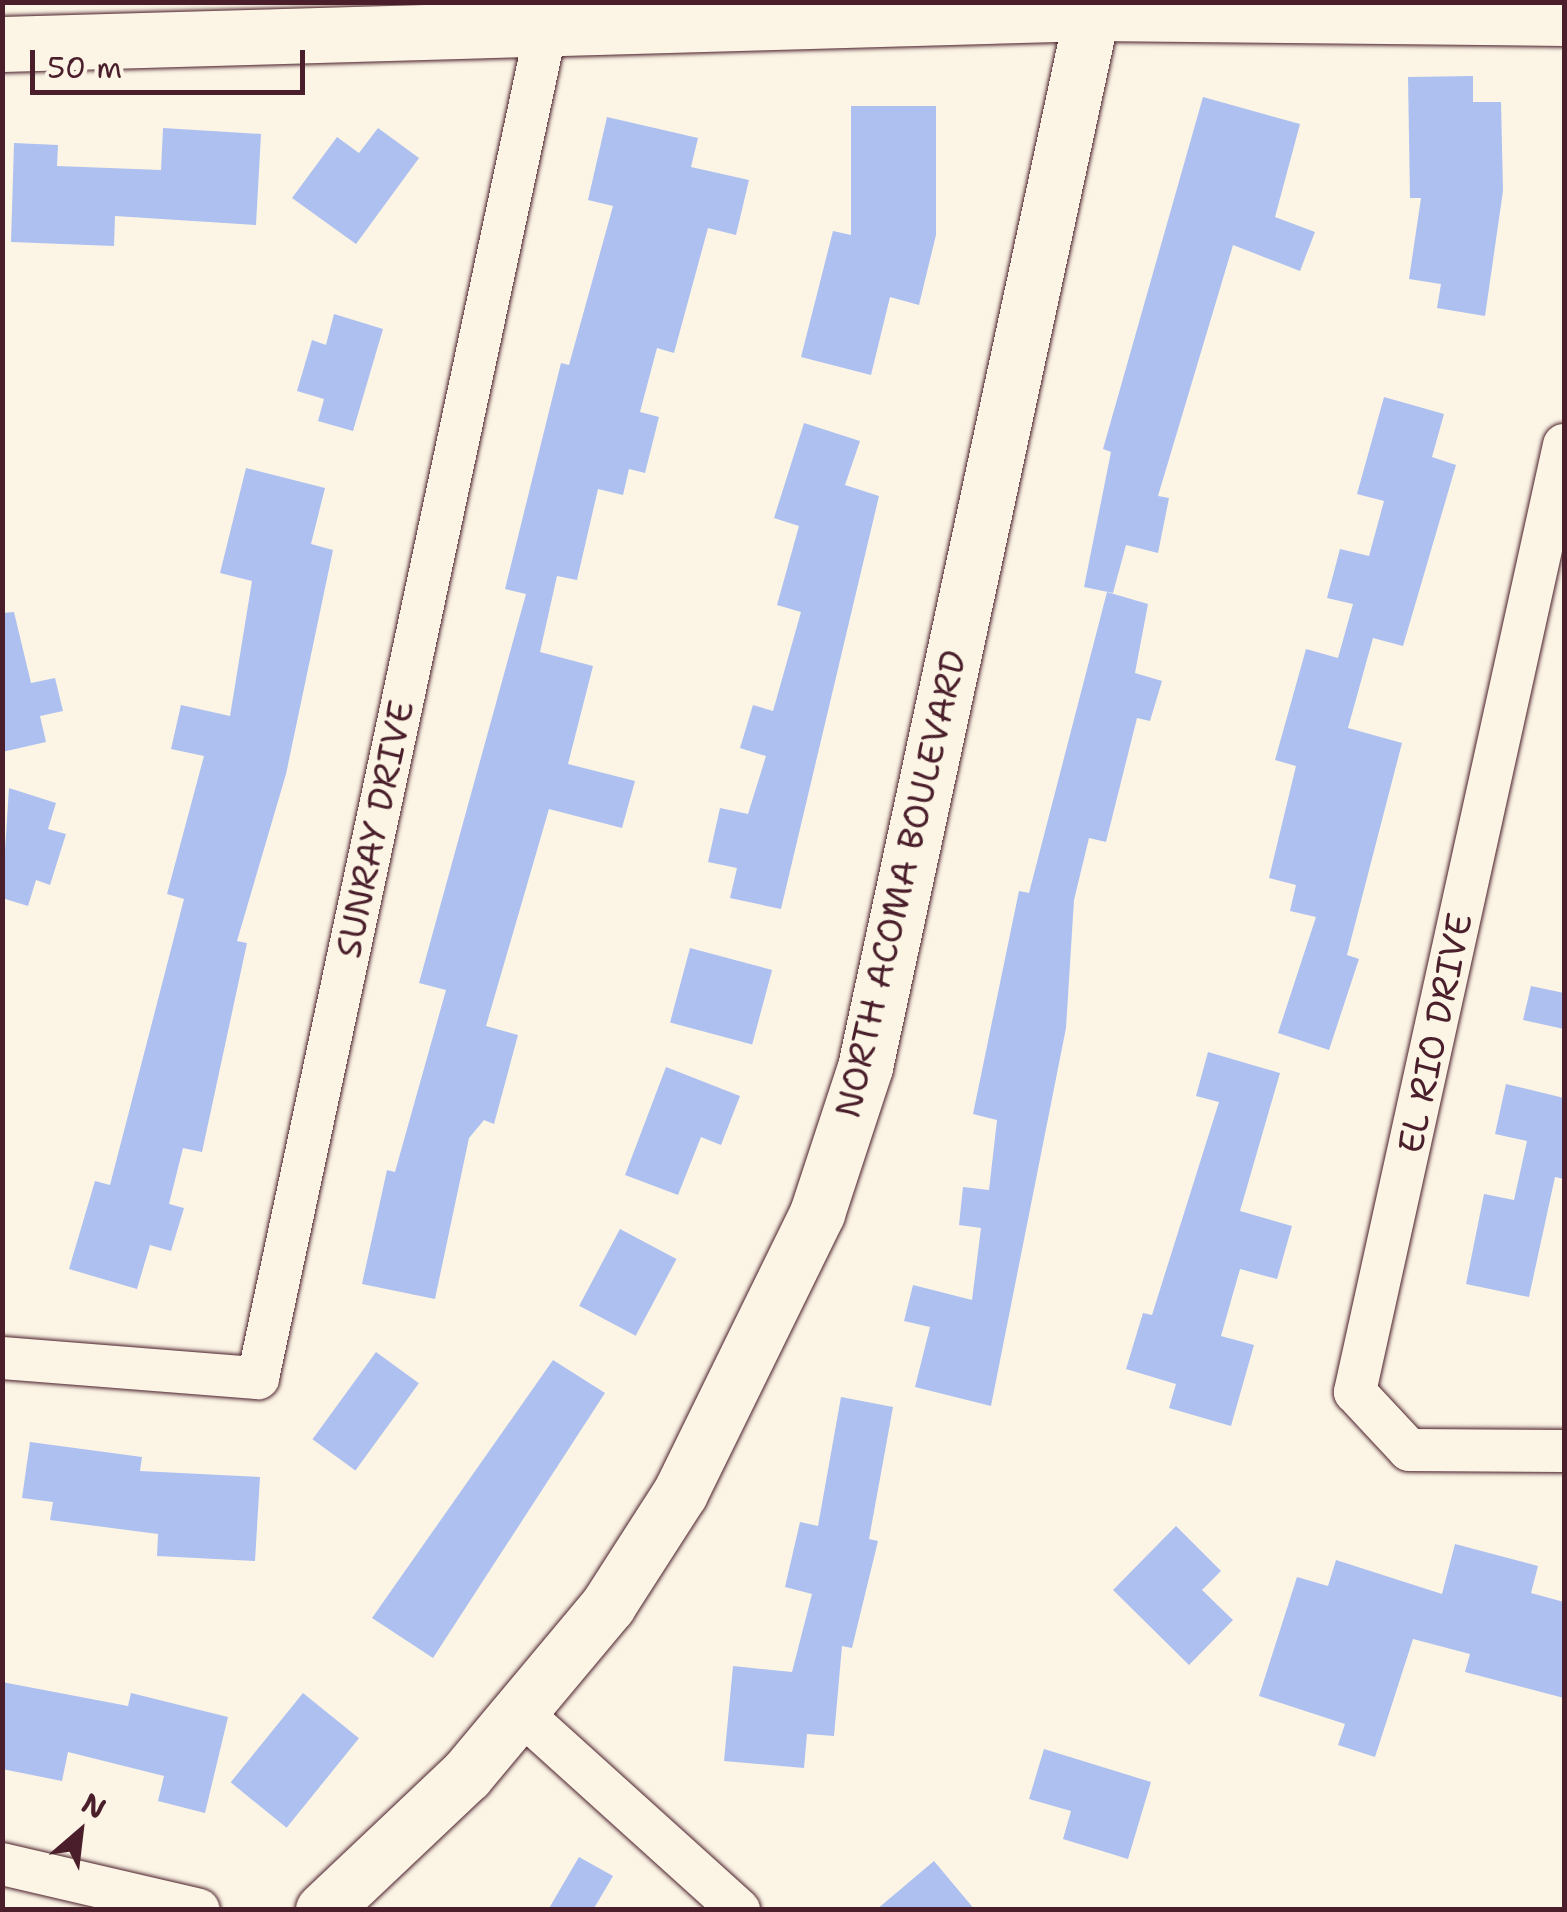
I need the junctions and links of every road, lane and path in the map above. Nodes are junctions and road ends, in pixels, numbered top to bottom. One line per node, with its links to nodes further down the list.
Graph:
1 (1093, 8): 2 (main road); 3 (main road); 8 (main road, NORTH ACOMA BOULEVARD)
2 (1564, 18)
3 (546, 29): 4 (main road); 6 (street, SUNRAY DRIVE)
4 (2, 44)
5 (1564, 445): 7 (street, EL RIO DRIVE)
6 (2, 1358)
7 (1564, 1450)
8 (521, 1713): 11 (main road, NORTH ACOMA BOULEVARD); 12 (street)
9 (2, 1864): 10 (street)
10 (199, 1910)
11 (323, 1910)
12 (740, 1910)

